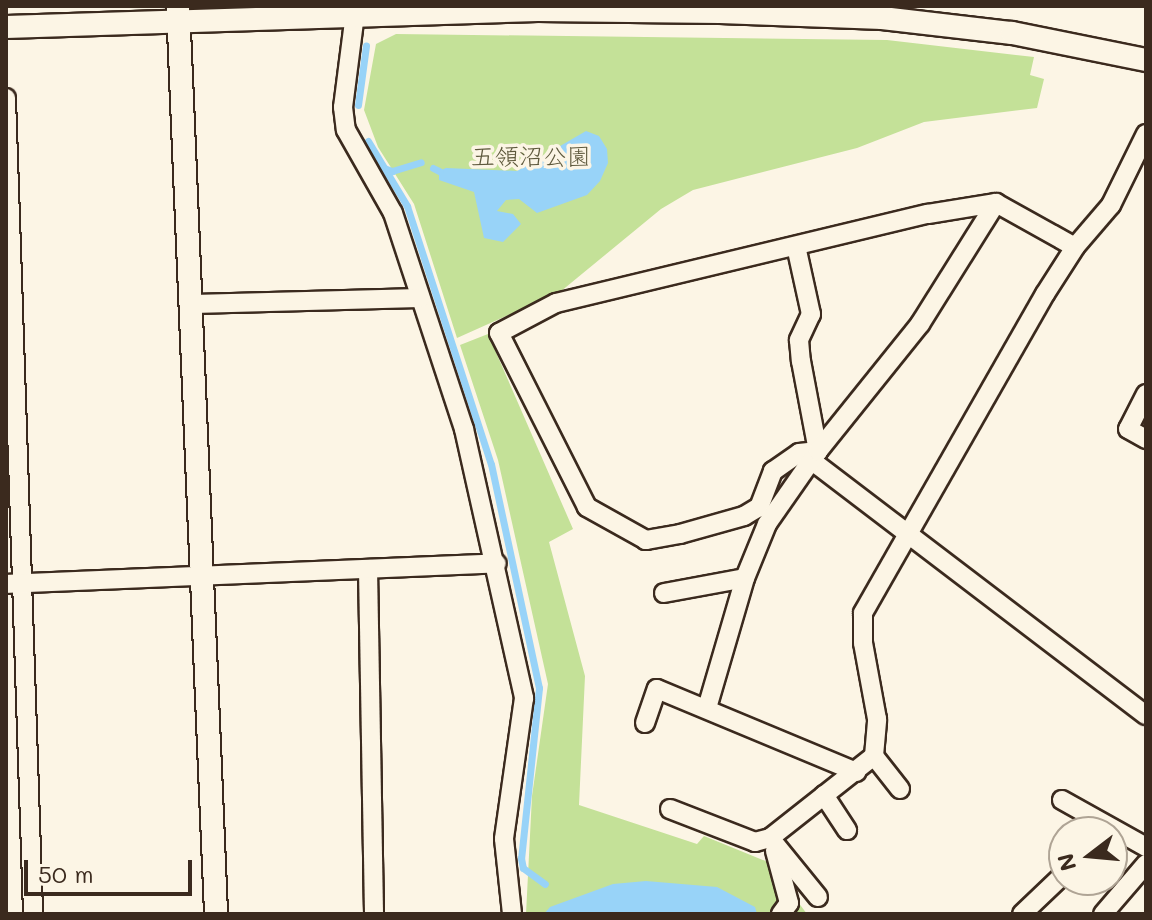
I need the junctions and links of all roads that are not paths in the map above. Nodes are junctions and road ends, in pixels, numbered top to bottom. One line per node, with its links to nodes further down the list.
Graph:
1 (354, 9): 2 (street); 4 (street); 11 (street)
2 (180, 14): 3 (street); 12 (street)
3 (6, 27)
4 (1146, 60)
5 (6, 98): 8 (street)
6 (1146, 134): 10 (street)
7 (996, 203): 9 (street); 10 (street); 16 (street)
8 (8, 225): 14 (street)
9 (796, 246): 16 (street); 16 (street)
10 (1075, 247): 17 (street)
11 (420, 298): 12 (street); 18 (street)
12 (193, 304): 20 (street)
13 (1146, 394): 15 (street)
14 (9, 413): 22 (street)
15 (1146, 439)
16 (814, 456): 17 (street); 21 (street)
17 (909, 535): 25 (street); 27 (street)
18 (497, 563): 19 (street); 44 (street)
19 (368, 569): 20 (street); 43 (street)
20 (203, 576): 22 (street); 42 (street)
21 (745, 578): 23 (street); 24 (street)
22 (13, 583): 41 (street)
23 (664, 593)
24 (707, 708): 26 (street); 28 (street)
25 (1146, 715)
26 (645, 723)
27 (874, 756): 28 (street); 29 (street)
28 (856, 772): 30 (street)
29 (900, 789)
30 (824, 795): 34 (street); 36 (street)
31 (1062, 800): 33 (street)
32 (670, 809): 36 (street)
33 (1088, 816)
34 (847, 830)
35 (1128, 838): 37 (street)
36 (772, 842): 40 (street); 45 (street)
37 (1146, 847)
38 (1146, 864): 47 (street)
39 (1048, 889): 46 (street)
40 (818, 897)
41 (33, 914)
42 (216, 914)
43 (374, 914)
44 (512, 914)
45 (781, 914)
46 (1022, 914)
47 (1103, 914)

